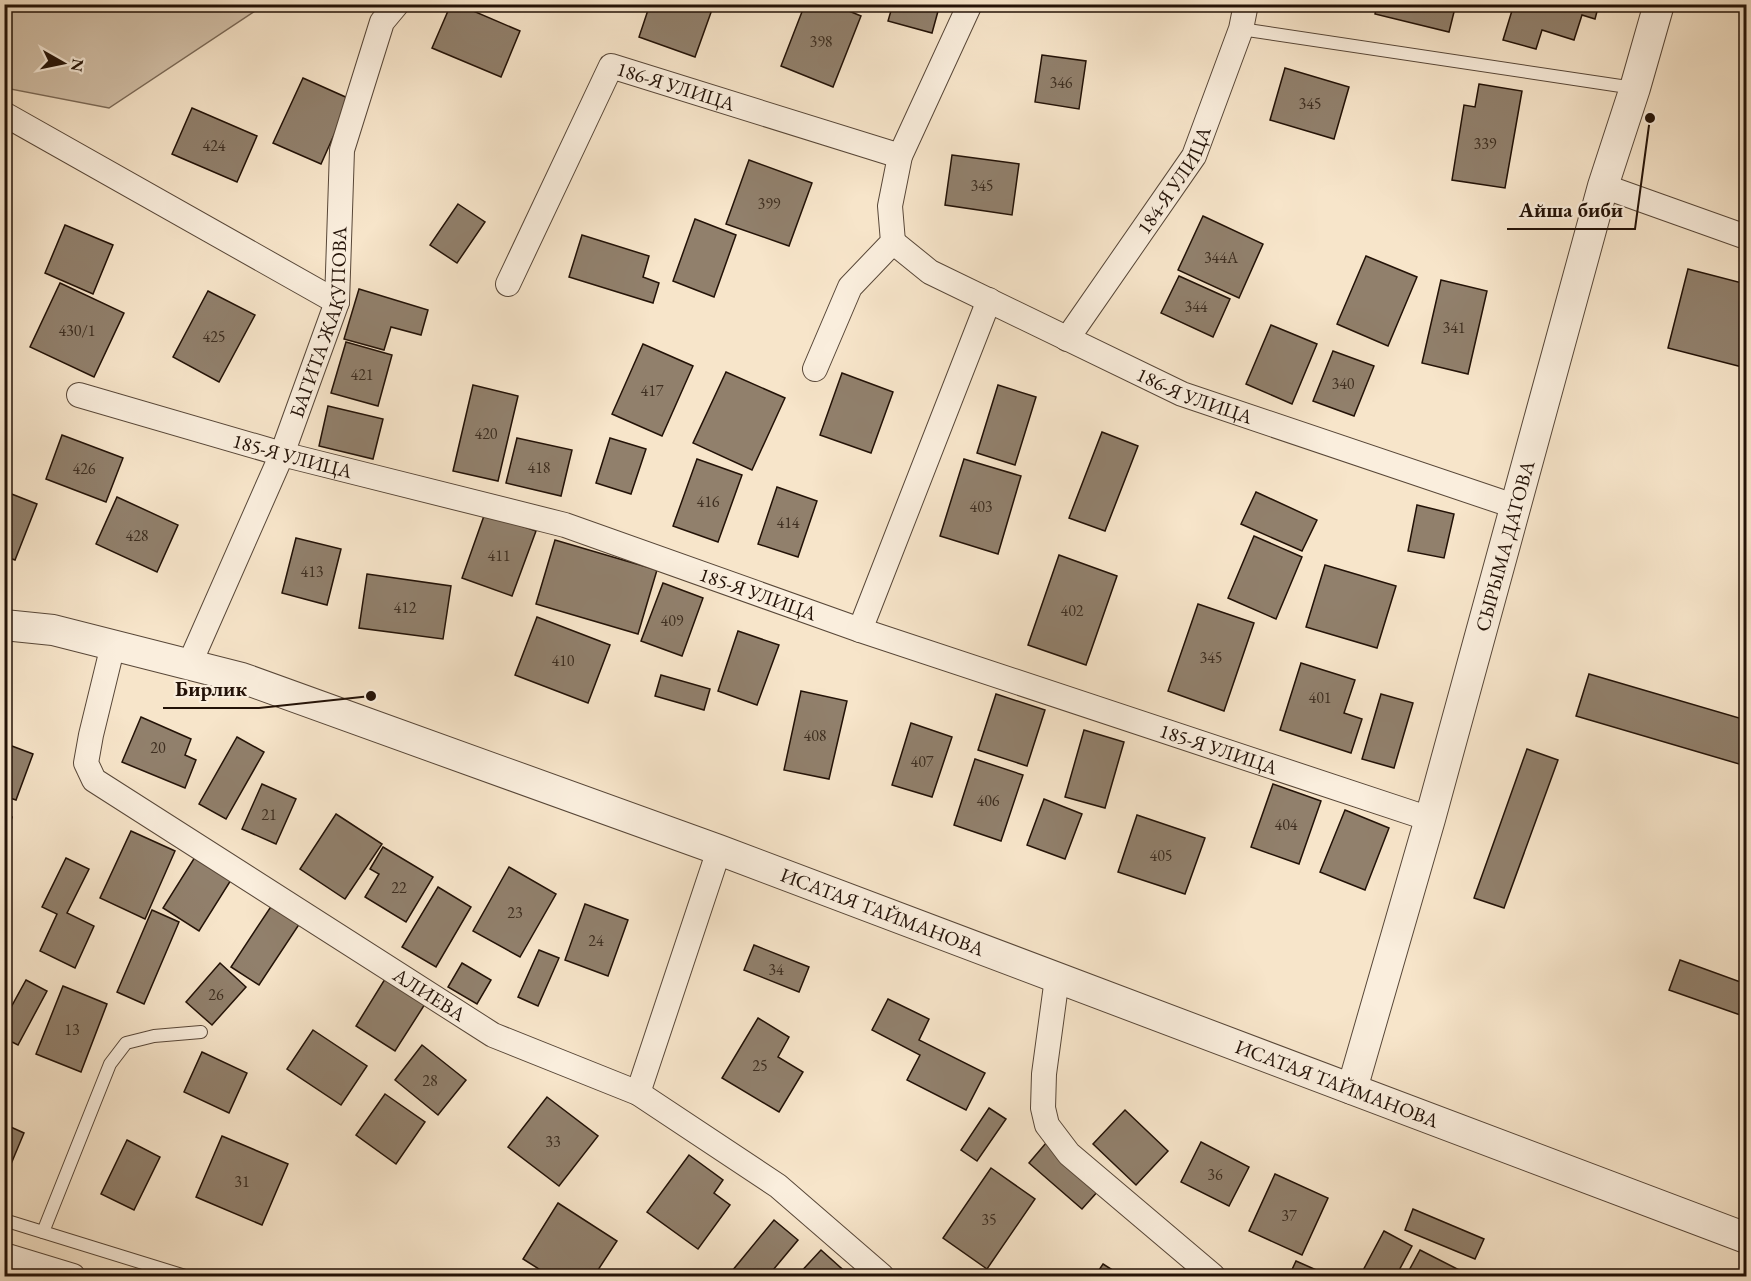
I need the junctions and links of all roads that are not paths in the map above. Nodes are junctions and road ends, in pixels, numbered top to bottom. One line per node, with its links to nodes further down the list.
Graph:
1 (397, 4): 14 (street, БАГИТА ЖАКУПОВА)
2 (970, 4): 8 (street)
3 (1246, 4): 5 (street, 184-Я УЛИЦА)
4 (1659, 4): 6 (street, СЫРЫМА ДАТОВА)
5 (1241, 29): 6 (lane); 15 (street, 184-Я УЛИЦА)
6 (1635, 88): 9 (street, СЫРЫМА ДАТОВА)
7 (4, 114): 14 (street)
8 (900, 156): 11 (street); 12 (street, 186-Я УЛИЦА)
9 (1603, 186): 10 (street); 19 (street, СЫРЫМА ДАТОВА)
10 (1746, 237)
11 (892, 242): 13 (street, 186-Я УЛИЦА); 16 (street)
12 (508, 284)
13 (989, 300): 15 (street, 186-Я УЛИЦА); 21 (street)
14 (337, 302): 18 (street, БАГИТА ЖАКУПОВА)
15 (1067, 339): 19 (street, 186-Я УЛИЦА)
16 (815, 369)
17 (79, 395): 18 (street, 185-Я УЛИЦА)
18 (282, 454): 21 (street, 185-Я УЛИЦА); 23 (street, БАГИТА ЖАКУПОВА)
19 (1517, 507): 24 (street, СЫРЫМА ДАТОВА)
20 (4, 625): 22 (street, ИСАТАЯ ТАЙМАНОВА)
21 (860, 630): 24 (street, 185-Я УЛИЦА)
22 (113, 645): 23 (street, ИСАТАЯ ТАЙМАНОВА); 29 (street, АЛИЕВА)
23 (189, 665): 25 (street, ИСАТАЯ ТАЙМАНОВА)
24 (1430, 819): 28 (street, СЫРЫМА ДАТОВА)
25 (719, 850): 26 (street, ИСАТАЯ ТАЙМАНОВА); 29 (street)
26 (1057, 978): 28 (street, ИСАТАЯ ТАЙМАНОВА); 37 (street)
27 (201, 1032): 31 (lane)
28 (1352, 1089): 32 (street, ИСАТАЯ ТАЙМАНОВА)
29 (638, 1093): 36 (street, АЛИЕВА)
30 (4, 1220): 31 (lane)
31 (43, 1232): 35 (lane)
32 (1746, 1238)
33 (4, 1255): 34 (street)
34 (73, 1276)
35 (186, 1276)
36 (882, 1276)
37 (1213, 1276)

